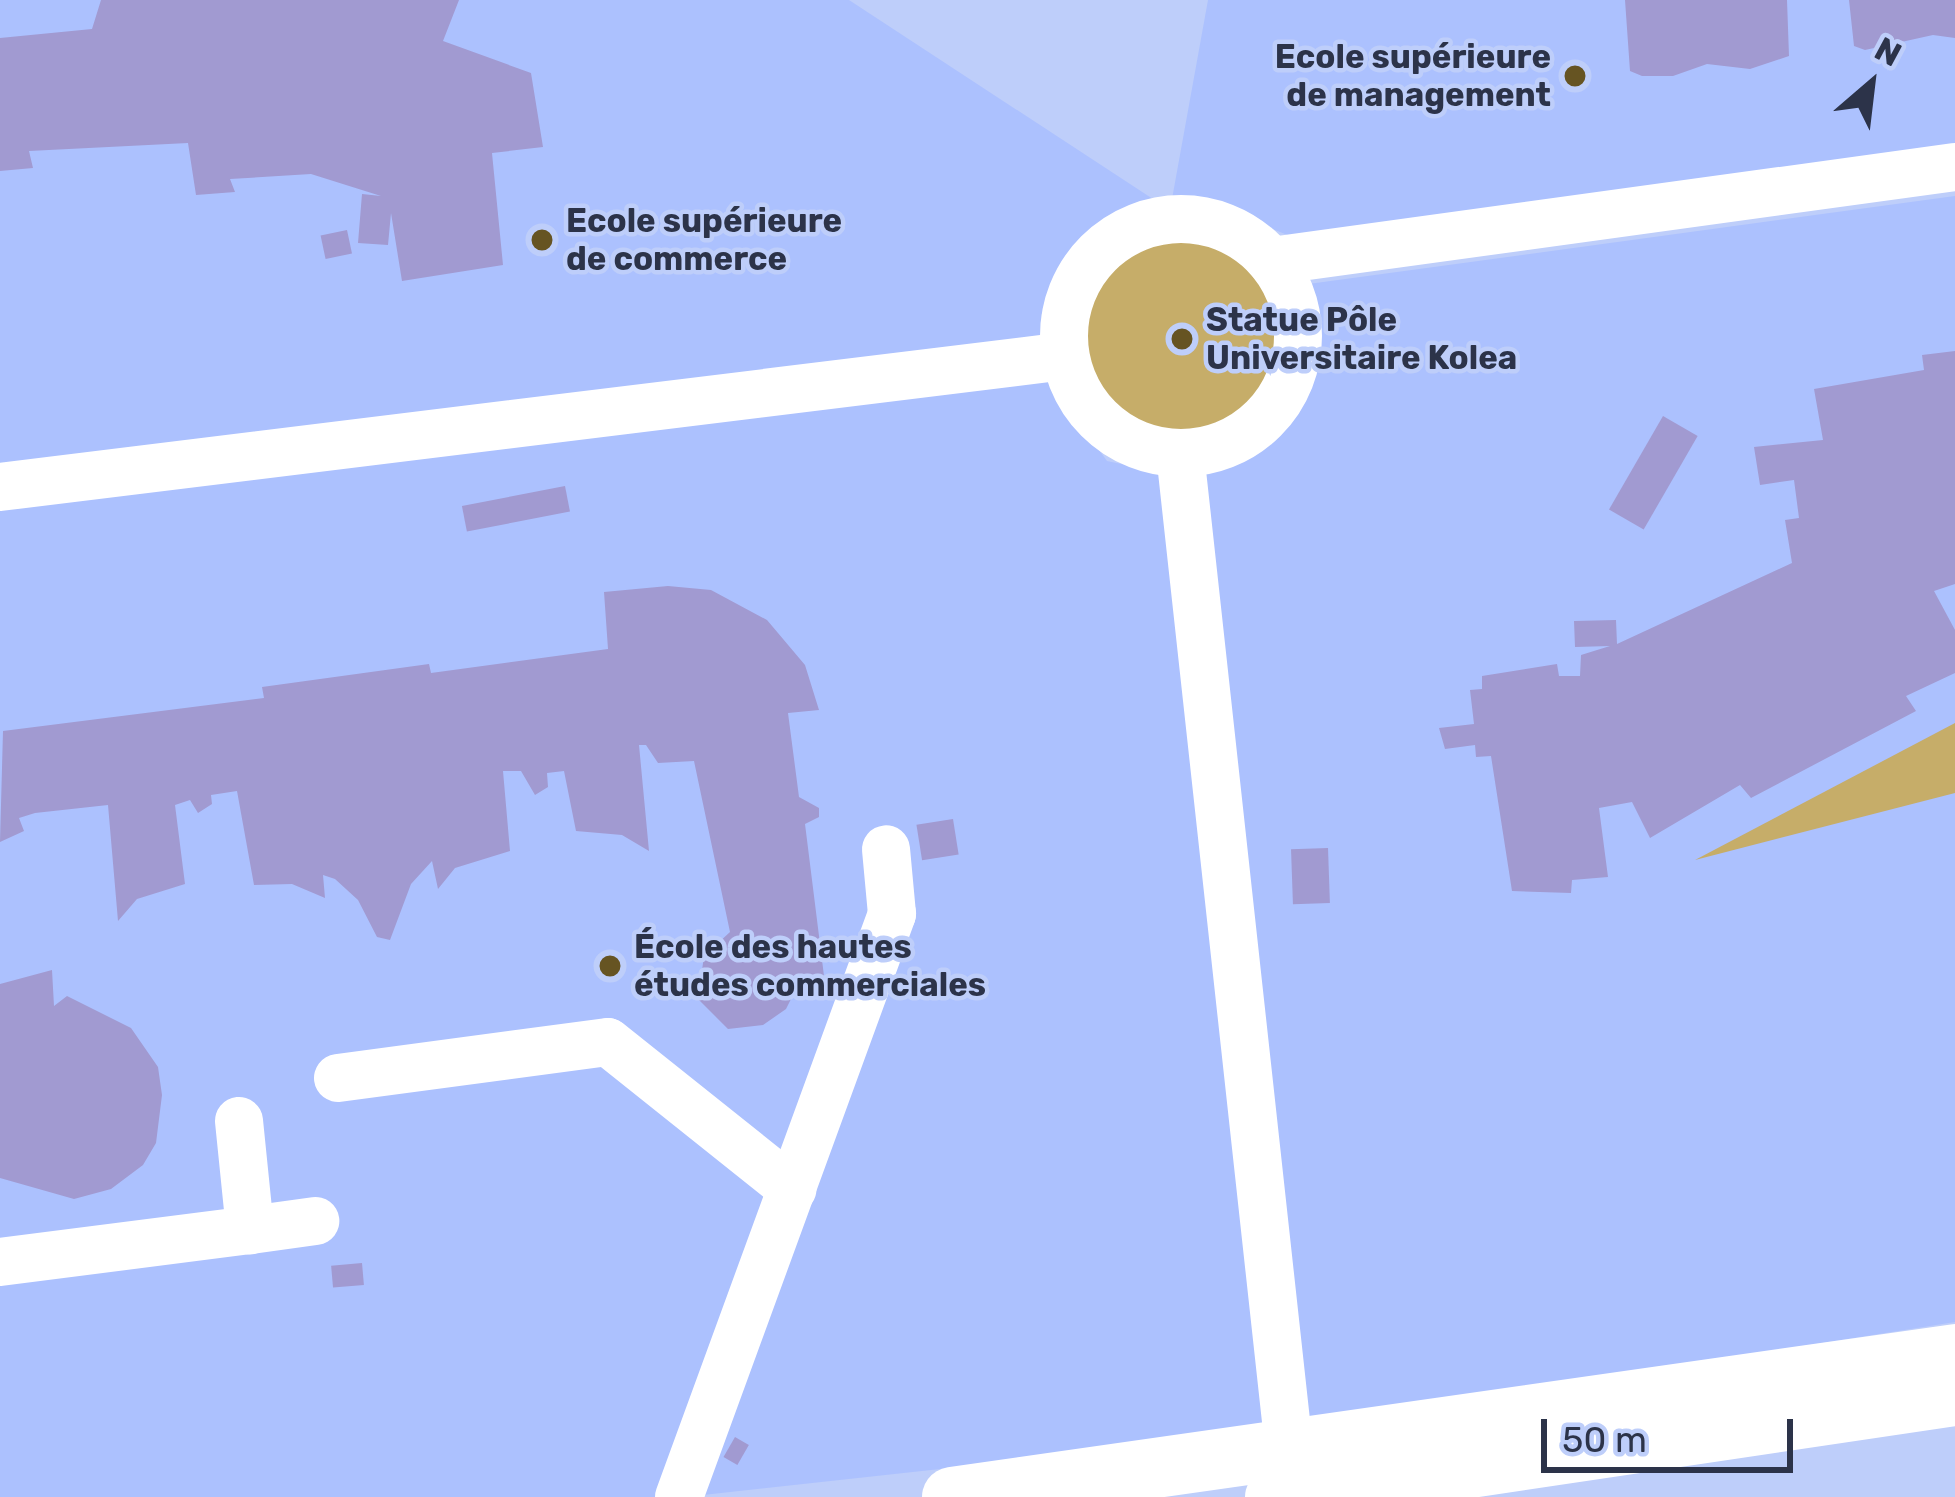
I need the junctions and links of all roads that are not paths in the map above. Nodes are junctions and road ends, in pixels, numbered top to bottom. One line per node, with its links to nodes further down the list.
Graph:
1 (1955, 167): 2 (street)
2 (1271, 261): 3 (street); 4 (street)
3 (1065, 356): 4 (street); 5 (street)
4 (1180, 453): 15 (street)
5 (0, 488)
6 (886, 849): 9 (street)
7 (338, 1078): 9 (street)
8 (239, 1121): 11 (street)
9 (792, 1189): 16 (street)
10 (315, 1221): 11 (street)
11 (250, 1230): 12 (street)
12 (0, 1262)
13 (1955, 1354): 15 (main road)
14 (1955, 1396): 15 (main road)
15 (1282, 1473): 17 (main road)
16 (679, 1497)
17 (952, 1497)

